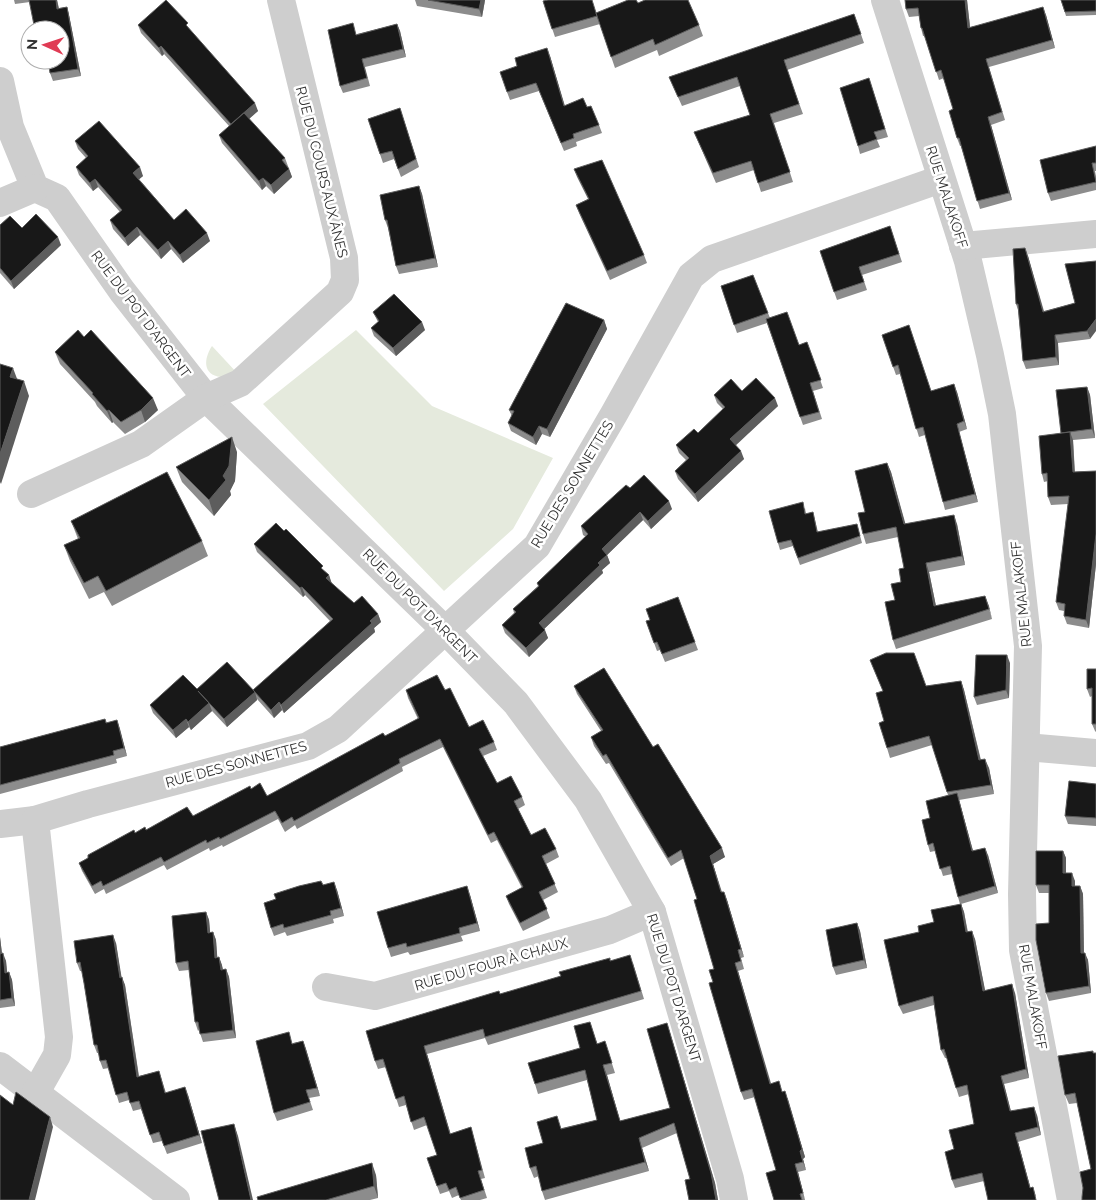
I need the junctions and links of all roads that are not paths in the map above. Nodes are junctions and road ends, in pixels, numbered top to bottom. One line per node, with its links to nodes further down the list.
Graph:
1 (281, 0): 9 (street, RUE DU COURS AUX ÂNES)
2 (885, 0): 4 (street, RUE MALAKOFF)
3 (0, 81): 5 (street)
4 (941, 179): 8 (street, RUE MALAKOFF); 11 (street, RUE DES SONNETTES)
5 (35, 188): 6 (street); 9 (street, RUE DU POT D'ARGENT)
6 (0, 203)
7 (1096, 234): 8 (street)
8 (964, 246): 12 (street, RUE MALAKOFF)
9 (206, 398): 10 (street, RUE DU COURS AUX ÂNES); 11 (street, RUE DU POT D'ARGENT)
10 (31, 494)
11 (445, 630): 14 (street, RUE DES SONNETTES); 16 (street, RUE DU POT D'ARGENT)
12 (1026, 747): 13 (street); 22 (street, RUE MALAKOFF)
13 (1096, 753)
14 (35, 820): 15 (street, RUE DES SONNETTES); 19 (street)
15 (0, 824)
16 (652, 912): 17 (street, RUE DU FOUR À CHAUX); 21 (street, RUE DU POT D'ARGENT)
17 (326, 987)
18 (0, 1066): 19 (street)
19 (36, 1092): 20 (street)
20 (176, 1200)
21 (734, 1200)
22 (1070, 1200)

